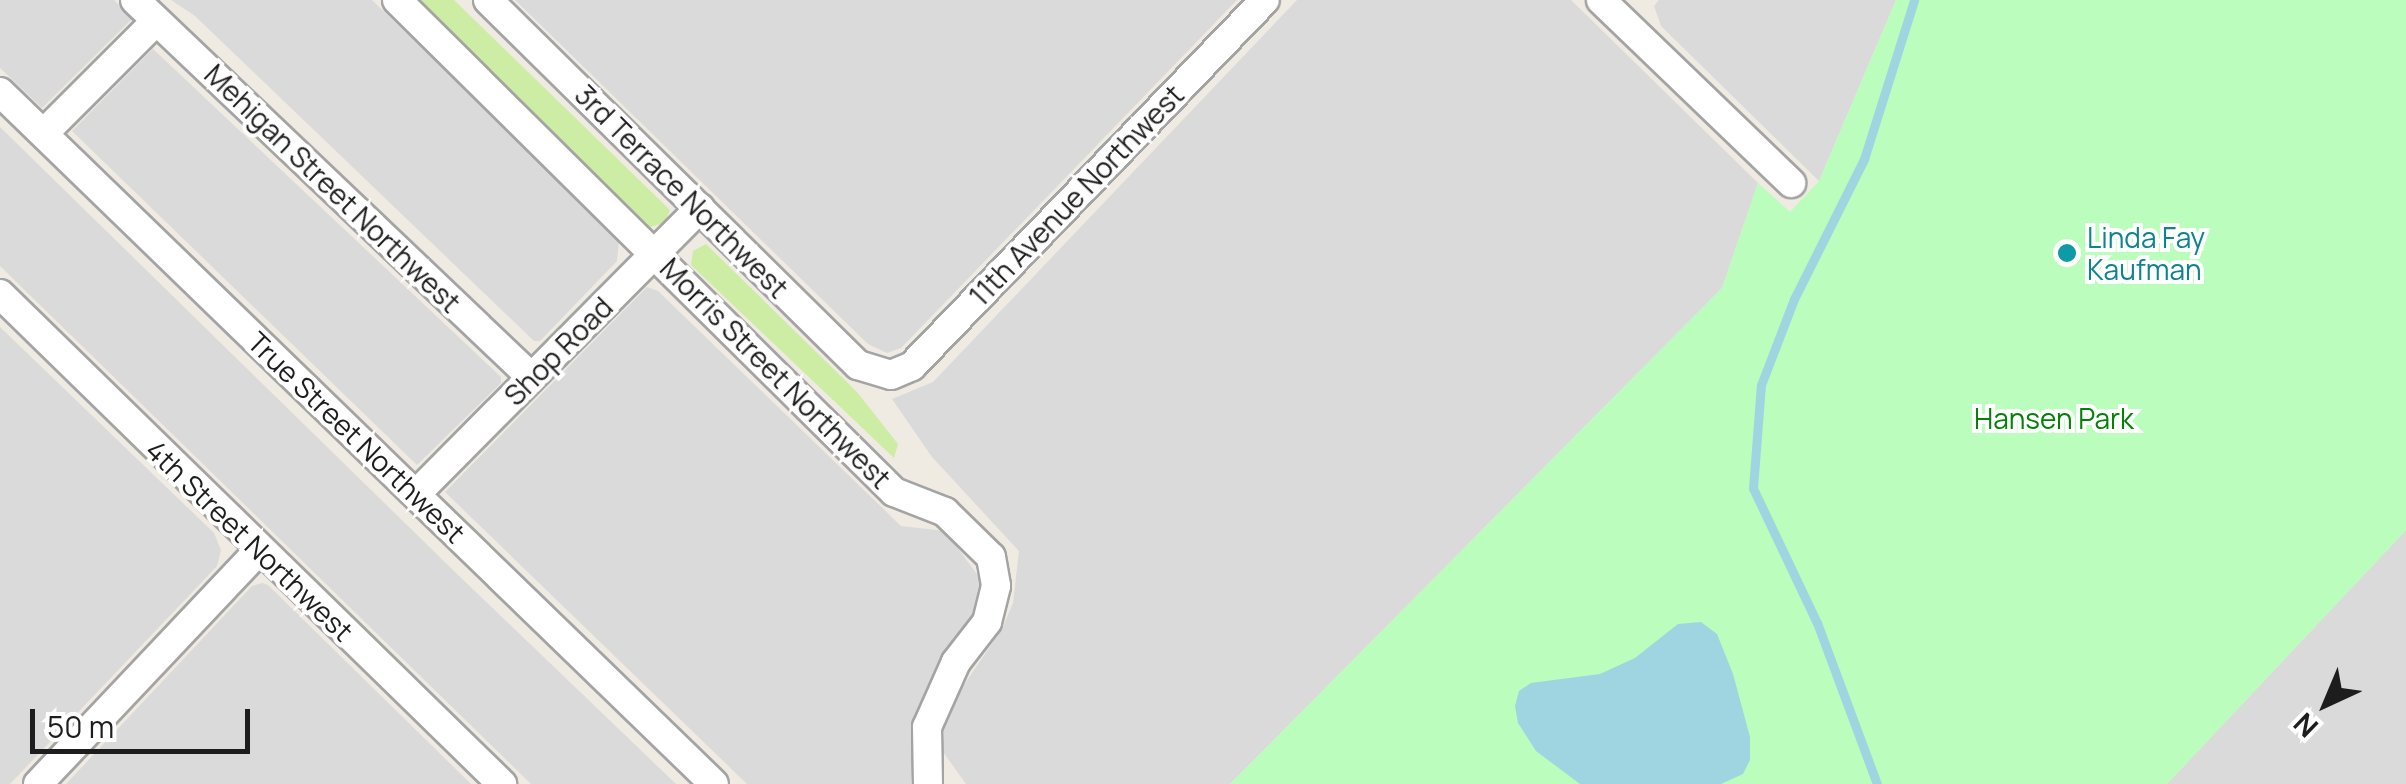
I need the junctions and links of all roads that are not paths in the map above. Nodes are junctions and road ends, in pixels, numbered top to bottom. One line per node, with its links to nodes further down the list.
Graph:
1 (135, 0): 6 (street, Mehigan Street Northwest)
2 (397, 0): 11 (street, Morris Street Northwest)
3 (488, 0): 10 (street, 3rd Terrace Northwest)
4 (1265, 0): 13 (street, 11th Avenue Northwest)
5 (1613, 4): 9 (street)
6 (156, 20): 8 (street); 14 (street, Mehigan Street Northwest)
7 (0, 92): 8 (street, True Street Northwest)
8 (44, 133): 15 (street, True Street Northwest)
9 (1791, 184)
10 (700, 208): 11 (street, Shop Road); 13 (street, 3rd Terrace Northwest)
11 (656, 253): 14 (street, Shop Road); 20 (street, Morris Street Northwest)
12 (0, 294): 16 (street, 4th Street Northwest)
13 (880, 375)
14 (531, 376): 15 (street, Shop Road)
15 (416, 494): 19 (street, True Street Northwest)
16 (260, 549): 17 (street); 18 (street, 4th Street Northwest)
17 (38, 784)
18 (502, 784)
19 (714, 784)
20 (928, 784)

